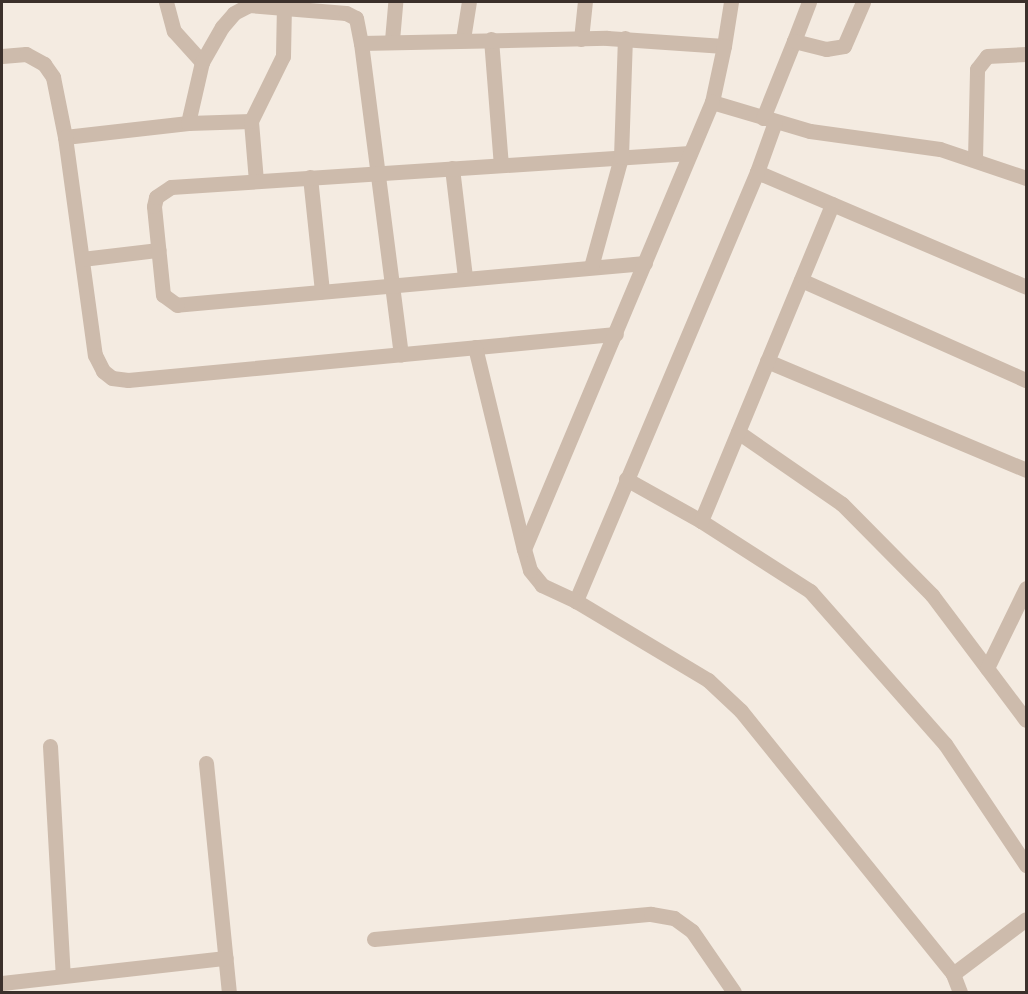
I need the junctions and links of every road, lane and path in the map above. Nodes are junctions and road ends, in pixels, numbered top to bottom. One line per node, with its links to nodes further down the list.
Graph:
1 (166, 2): 19 (street)
2 (395, 2): 13 (street)
3 (469, 2): 10 (street)
4 (585, 2): 12 (street)
5 (731, 2): 16 (street)
6 (809, 2): 14 (street)
7 (863, 2): 14 (street)
8 (283, 4): 15 (street); 19 (street); 22 (street)
9 (625, 38): 12 (street); 16 (street); 26 (street)
10 (463, 39): 11 (street); 13 (street)
11 (491, 39): 12 (street); 28 (street)
12 (581, 39)
13 (392, 40): 15 (street)
14 (794, 41): 21 (street)
15 (361, 43): 31 (street)
16 (724, 46): 20 (street)
17 (1026, 54): 27 (street)
18 (2, 56): 24 (street)
19 (202, 62): 23 (street)
20 (711, 102): 21 (street); 25 (street)
21 (769, 120): 27 (street); 30 (street)
22 (250, 121): 23 (street); 34 (street)
23 (188, 123): 24 (street)
24 (65, 137): 37 (street)
25 (690, 153): 26 (street); 38 (street)
26 (621, 158): 28 (street); 39 (street)
27 (975, 159): 33 (street)
28 (501, 165): 29 (street)
29 (452, 168): 31 (street); 40 (street)
30 (757, 172): 35 (street); 52 (street)
31 (378, 173): 32 (street); 42 (street)
32 (310, 177): 34 (street); 44 (street)
33 (1026, 178)
34 (256, 181): 36 (street)
35 (832, 204): 41 (street); 43 (street)
36 (158, 250): 37 (street); 44 (street)
37 (82, 259): 47 (street)
38 (645, 263): 39 (street); 45 (street)
39 (591, 267): 40 (street)
40 (465, 278): 42 (street)
41 (801, 280): 48 (street); 49 (street)
42 (392, 284): 44 (street); 47 (street)
43 (1026, 287)
44 (322, 291)
45 (616, 334): 46 (street); 54 (street)
46 (474, 347): 47 (street); 54 (street)
47 (401, 354)
48 (767, 361): 50 (street); 51 (street)
49 (1026, 380)
50 (738, 432): 53 (street); 57 (street)
51 (1026, 470)
52 (626, 478): 53 (street); 56 (street)
53 (702, 521): 61 (street)
54 (524, 549): 56 (street)
55 (1026, 588): 57 (street)
56 (576, 601): 65 (street)
57 (987, 668): 58 (street)
58 (1026, 720)
59 (50, 746): 66 (street)
60 (206, 763): 64 (street)
61 (1026, 865)
62 (1026, 919): 65 (street)
63 (374, 939): 69 (street)
64 (226, 958): 66 (street); 68 (street)
65 (953, 974): 70 (street)
66 (63, 976): 67 (street)
67 (2, 983)
68 (229, 993)
69 (734, 993)
70 (960, 993)

